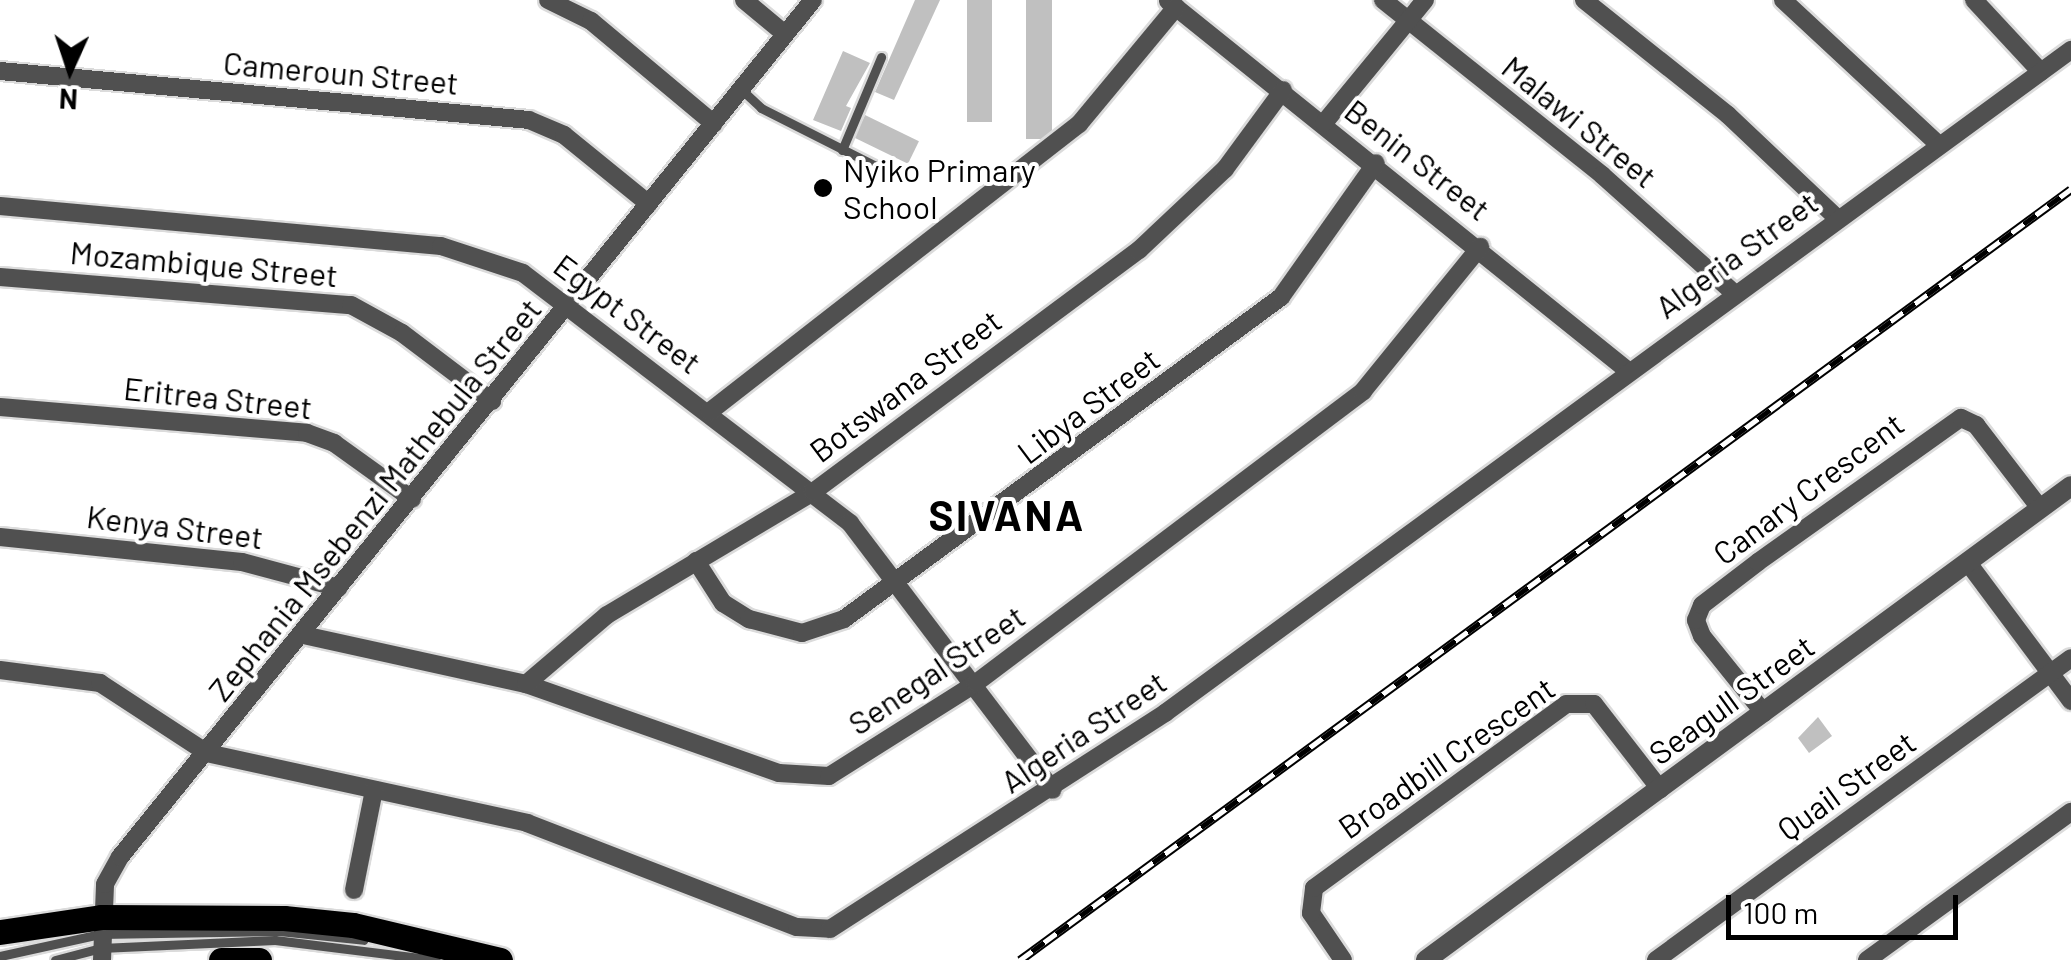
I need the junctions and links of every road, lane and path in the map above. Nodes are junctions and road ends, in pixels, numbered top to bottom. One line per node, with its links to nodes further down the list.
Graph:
1 (548, 0): 19 (street)
2 (744, 0): 11 (street)
3 (814, 0): 11 (street, Zephania Msebenzi Mathebula Street)
4 (1383, 0): 10 (street, Malawi Street)
5 (1425, 0): 10 (street)
6 (1584, 0): 26 (street)
7 (1784, 0): 20 (street)
8 (1974, 0): 15 (street)
9 (1171, 4): 16 (street, Benin Street); 34 (street)
10 (1408, 20): 18 (street); 29 (street, Malawi Street)
11 (785, 34): 17 (street, Zephania Msebenzi Mathebula Street)
12 (2071, 50): 15 (street, Algeria Street)
13 (881, 58): 21 (lane)
14 (0, 71): 24 (street, Cameroun Street)
15 (2041, 72): 20 (street, Algeria Street)
16 (1282, 90): 18 (street, Benin Street); 36 (street, Botswana Street)
17 (743, 91): 19 (street, Zephania Msebenzi Mathebula Street); 21 (lane)
18 (1324, 123): 22 (street, Benin Street)
19 (714, 124): 24 (street, Zephania Msebenzi Mathebula Street)
20 (1939, 145): 26 (street, Algeria Street)
21 (842, 150): 23 (lane)
22 (1376, 163): 27 (street, Benin Street); 42 (street, Libya Street)
23 (884, 170)
24 (649, 204): 30 (street, Zephania Msebenzi Mathebula Street)
25 (0, 206): 30 (street, Egypt Street)
26 (1837, 218): 29 (street, Algeria Street)
27 (1480, 247): 31 (street, Benin Street); 49 (street, Senegal Street)
28 (0, 277): 32 (street, Mozambique Street)
29 (1734, 293): 31 (street, Algeria Street)
30 (570, 304): 32 (street, Zephania Msebenzi Mathebula Street); 34 (street, Egypt Street)
31 (1627, 370): 55 (street, Algeria Street)
32 (492, 402): 37 (street, Zephania Msebenzi Mathebula Street)
33 (0, 407): 37 (street, Eritrea Street)
34 (709, 412): 36 (street, Egypt Street)
35 (2071, 486): 38 (street, Seagull Street)
36 (813, 492): 40 (street, Botswana Street); 42 (street, Egypt Street)
37 (412, 498): 43 (street, Zephania Msebenzi Mathebula Street)
38 (2040, 508): 41 (street, Seagull Street); 51 (street, Canary Crescent)
39 (0, 537): 43 (street, Kenya Street)
40 (696, 561): 42 (street, Libya Street); 48 (street, Botswana Street)
41 (1969, 564): 47 (street); 51 (street, Seagull Street)
42 (900, 580): 49 (street, Egypt Street)
43 (339, 588): 44 (street, Zephania Msebenzi Mathebula Street)
44 (303, 635): 48 (street, Senegal Street); 52 (street, Zephania Msebenzi Mathebula Street)
45 (2071, 658): 47 (street, Quail Street)
46 (0, 670): 52 (street, Algeria Street)
47 (2051, 673): 50 (street); 69 (street, Quail Street)
48 (526, 684): 49 (street, Senegal Street)
49 (976, 684): 55 (street, Egypt Street)
50 (2071, 700)
51 (1764, 712): 53 (street, Seagull Street)
52 (207, 753): 54 (street, Algeria Street); 59 (street, Zephania Msebenzi Mathebula Street)
53 (1660, 789): 67 (street, Broadbill Crescent); 68 (street, Seagull Street)
54 (374, 790): 55 (street, Algeria Street); 57 (street)
55 (1053, 790)
56 (2071, 812): 70 (street)
57 (354, 890)
58 (0, 932): 59 (main road)
59 (101, 940): 60 (lane); 61 (lane); 64 (lane); 65 (lane); 66 (main road)
60 (0, 956)
61 (55, 960)
62 (221, 960): 63 (main road)
63 (259, 960)
64 (436, 960)
65 (467, 960)
66 (500, 960)
67 (1344, 960)
68 (1426, 960)
69 (1656, 960)
70 (1867, 960)

